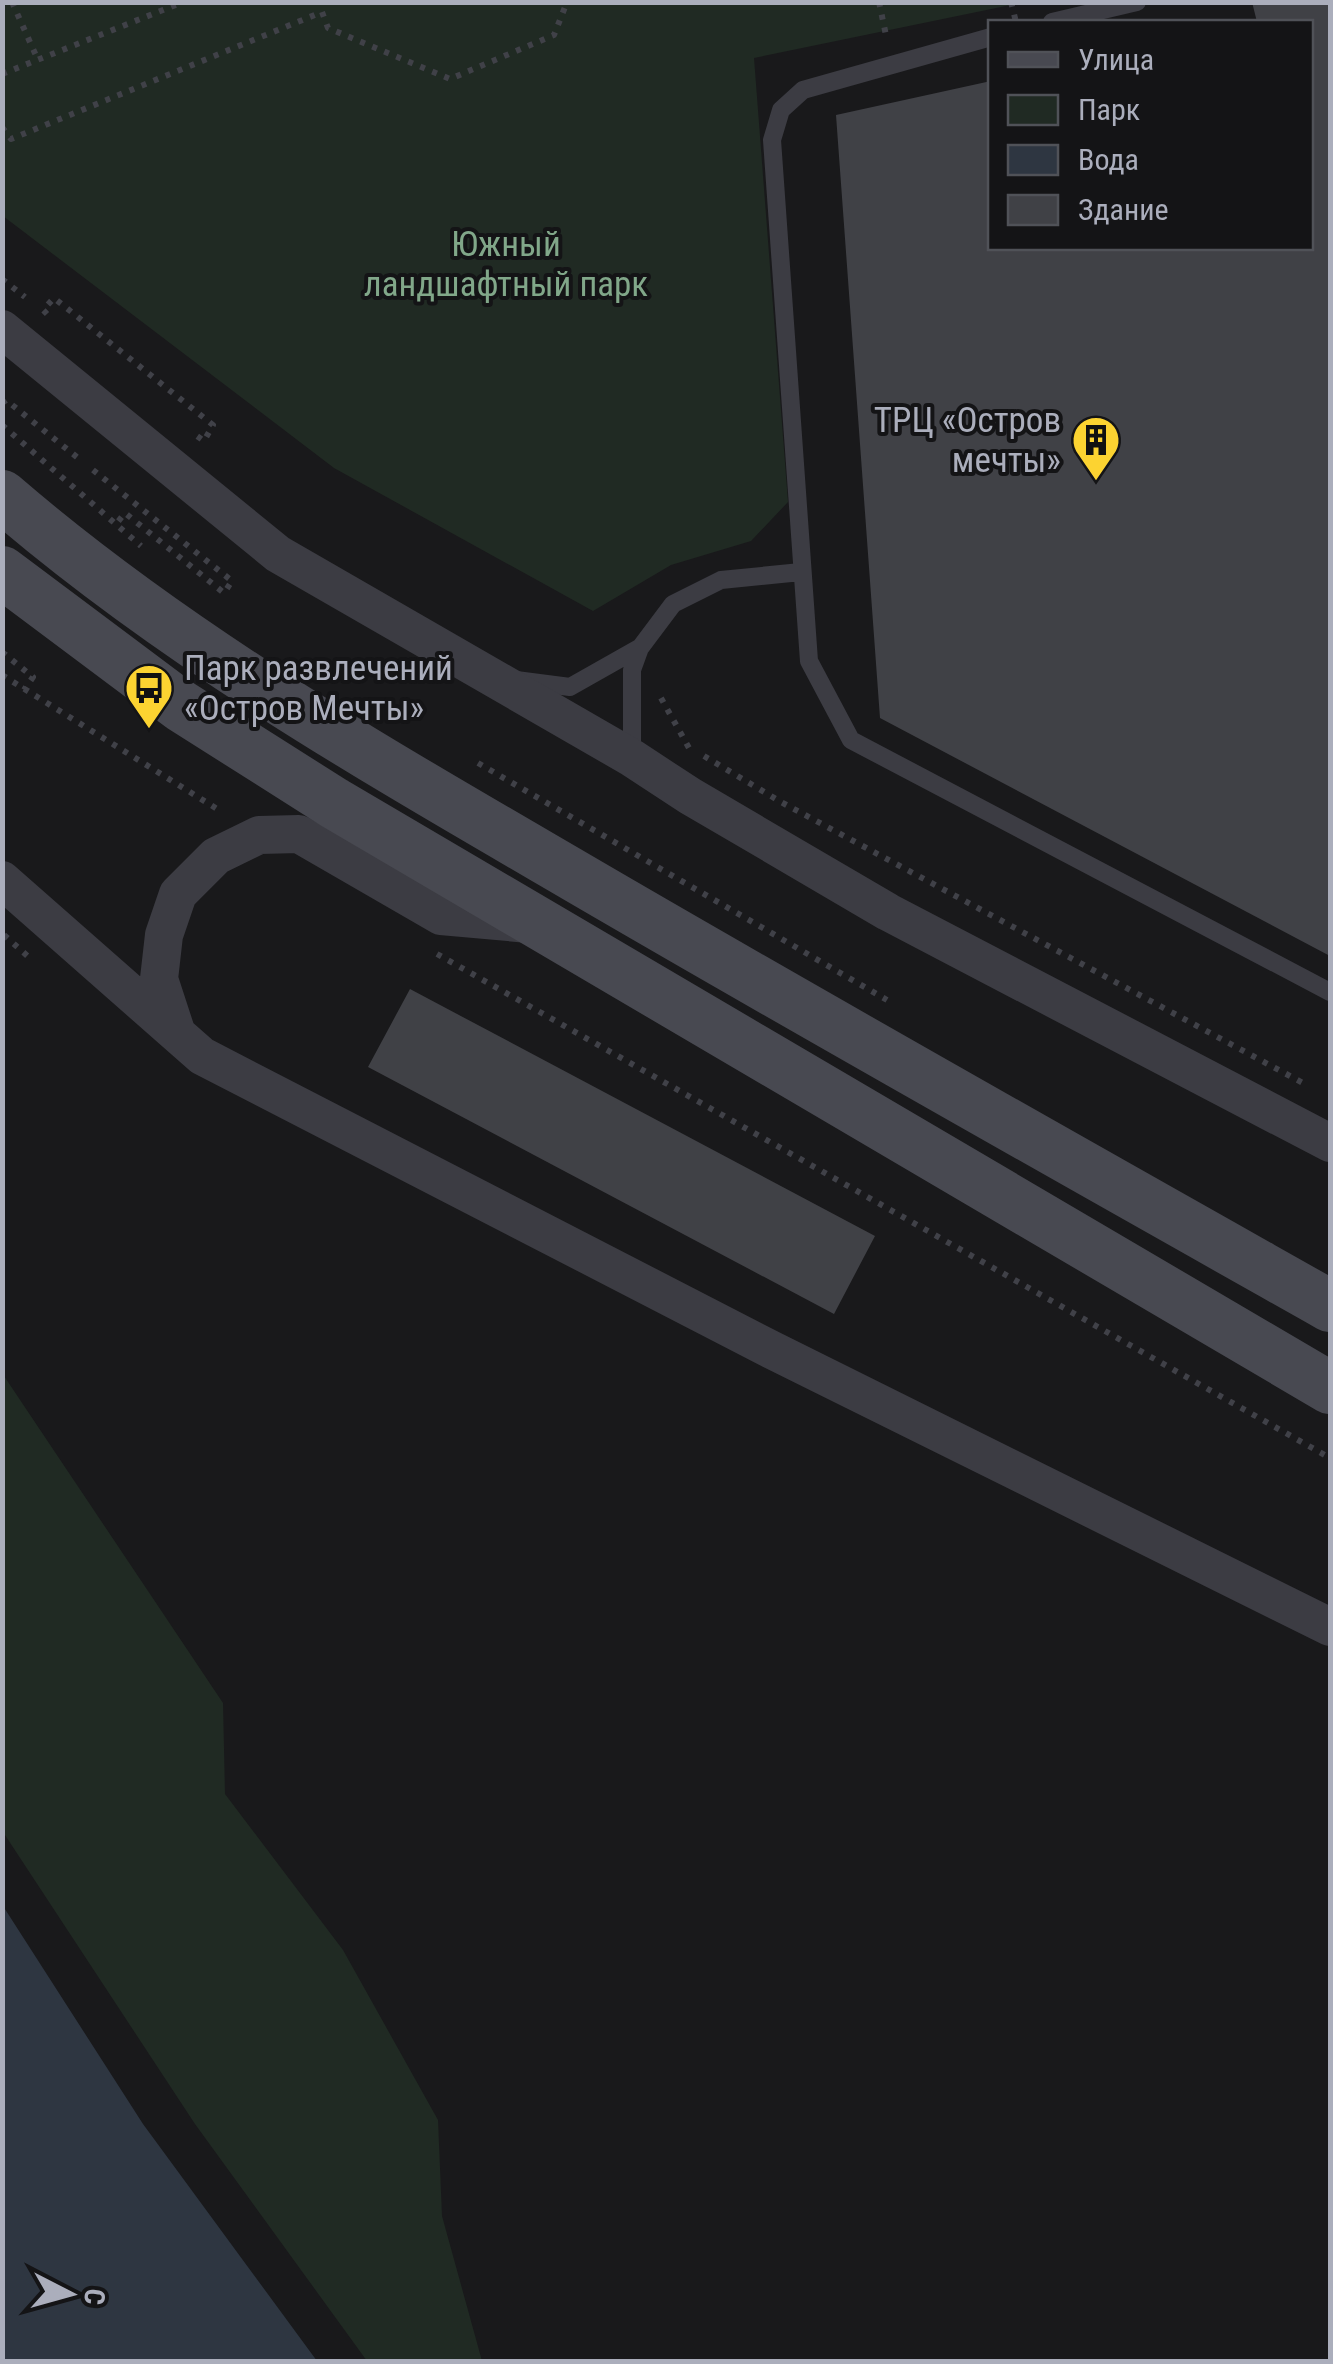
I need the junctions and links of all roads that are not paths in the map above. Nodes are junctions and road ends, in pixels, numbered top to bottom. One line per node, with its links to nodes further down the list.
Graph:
1 (1137, 2): 2 (lane)
2 (1060, 20)
3 (988, 37): 7 (lane)
4 (2, 329): 9 (street)
5 (2, 496): 16 (main road)
6 (2, 572): 12 (main road)
7 (801, 572): 8 (lane); 13 (lane)
8 (640, 648): 9 (lane); 10 (lane)
9 (492, 677): 10 (street)
10 (632, 758): 15 (street)
11 (2, 880): 14 (street)
12 (543, 925): 14 (street); 17 (main road)
13 (1330, 992)
14 (177, 1033): 18 (street)
15 (1330, 1143)
16 (1330, 1306)
17 (1330, 1388)
18 (1330, 1627)

